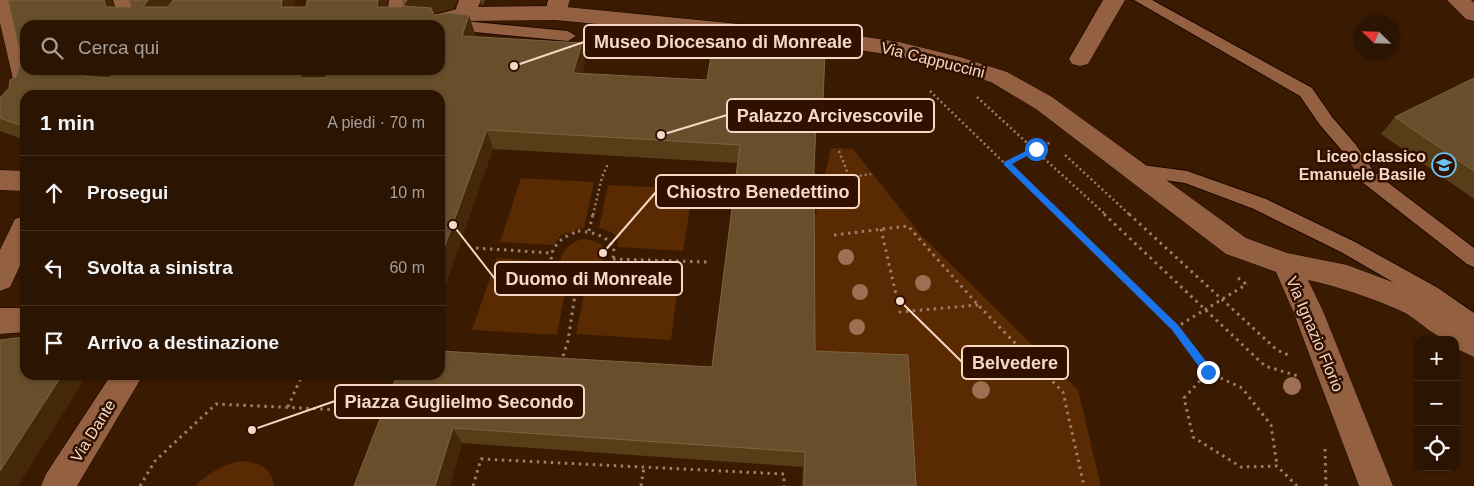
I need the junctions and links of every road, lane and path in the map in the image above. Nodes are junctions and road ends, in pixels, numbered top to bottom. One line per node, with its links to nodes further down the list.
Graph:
1 (7, 0): 17 (street)
2 (124, 0): 10 (street)
3 (400, 0): 11 (street)
4 (1114, 0): 18 (street)
5 (1141, 0): 43 (lane)
6 (1458, 0): 9 (street)
7 (468, 7): 8 (street, Via Cappuccini); 12 (street, Via Cappuccini)
8 (558, 7): 31 (street, Via Cappuccini)
9 (1474, 14)
10 (130, 20)
11 (398, 20)
12 (436, 20)
13 (445, 26): 14 (lane)
14 (568, 36)
15 (612, 38): 16 (lane)
16 (659, 41)
17 (20, 57)
18 (1080, 60)
19 (25, 75): 20 (street)
20 (21, 90)
21 (930, 91): 30 (path)
22 (20, 93): 24 (street)
23 (976, 96): 27 (path)
24 (0, 118)
25 (1058, 139): 26 (path)
26 (1051, 142): 27 (path); 49 (path)
27 (1036, 149): 30 (path); 51 (path)
28 (839, 152): 33 (path)
29 (608, 164): 37 (path)
30 (1007, 164): 55 (path)
31 (1135, 170): 45 (street, Via Cappuccini); 54 (lane)
32 (871, 174): 33 (path)
33 (849, 177): 34 (path); 35 (path)
34 (830, 180)
35 (857, 197)
36 (882, 229): 38 (path); 50 (path); 50 (path)
37 (589, 231): 41 (path); 42 (path)
38 (834, 235)
39 (20, 237): 46 (street)
40 (476, 248): 41 (path)
41 (551, 253): 48 (path)
42 (613, 259): 44 (path); 48 (path)
43 (1474, 259)
44 (707, 262)
45 (1286, 264): 56 (street, Via Ignazio Florio); 76 (street, Via Ignazio Florio)
46 (0, 279)
47 (1252, 280): 49 (path)
48 (577, 281): 57 (path)
49 (1222, 300): 51 (path); 58 (path)
50 (978, 305): 73 (path)
51 (1207, 309): 55 (path); 62 (path)
52 (20, 320): 53 (street)
53 (0, 321)
54 (1474, 324)
55 (1175, 328): 59 (path)
56 (1474, 344)
57 (563, 356)
58 (1293, 357)
59 (1208, 372): 66 (path); 66 (path)
60 (125, 380): 68 (street, Via Dante)
61 (300, 380): 63 (path)
62 (1308, 380)
63 (288, 407): 64 (path); 69 (path)
64 (392, 412)
65 (1325, 439): 75 (path)
66 (1277, 466): 74 (path)
67 (644, 467): 70 (path); 71 (path); 72 (path)
68 (58, 486)
69 (140, 486)
70 (473, 486)
71 (641, 486)
72 (784, 486)
73 (1084, 486)
74 (1297, 486)
75 (1326, 486)
76 (1376, 486)

